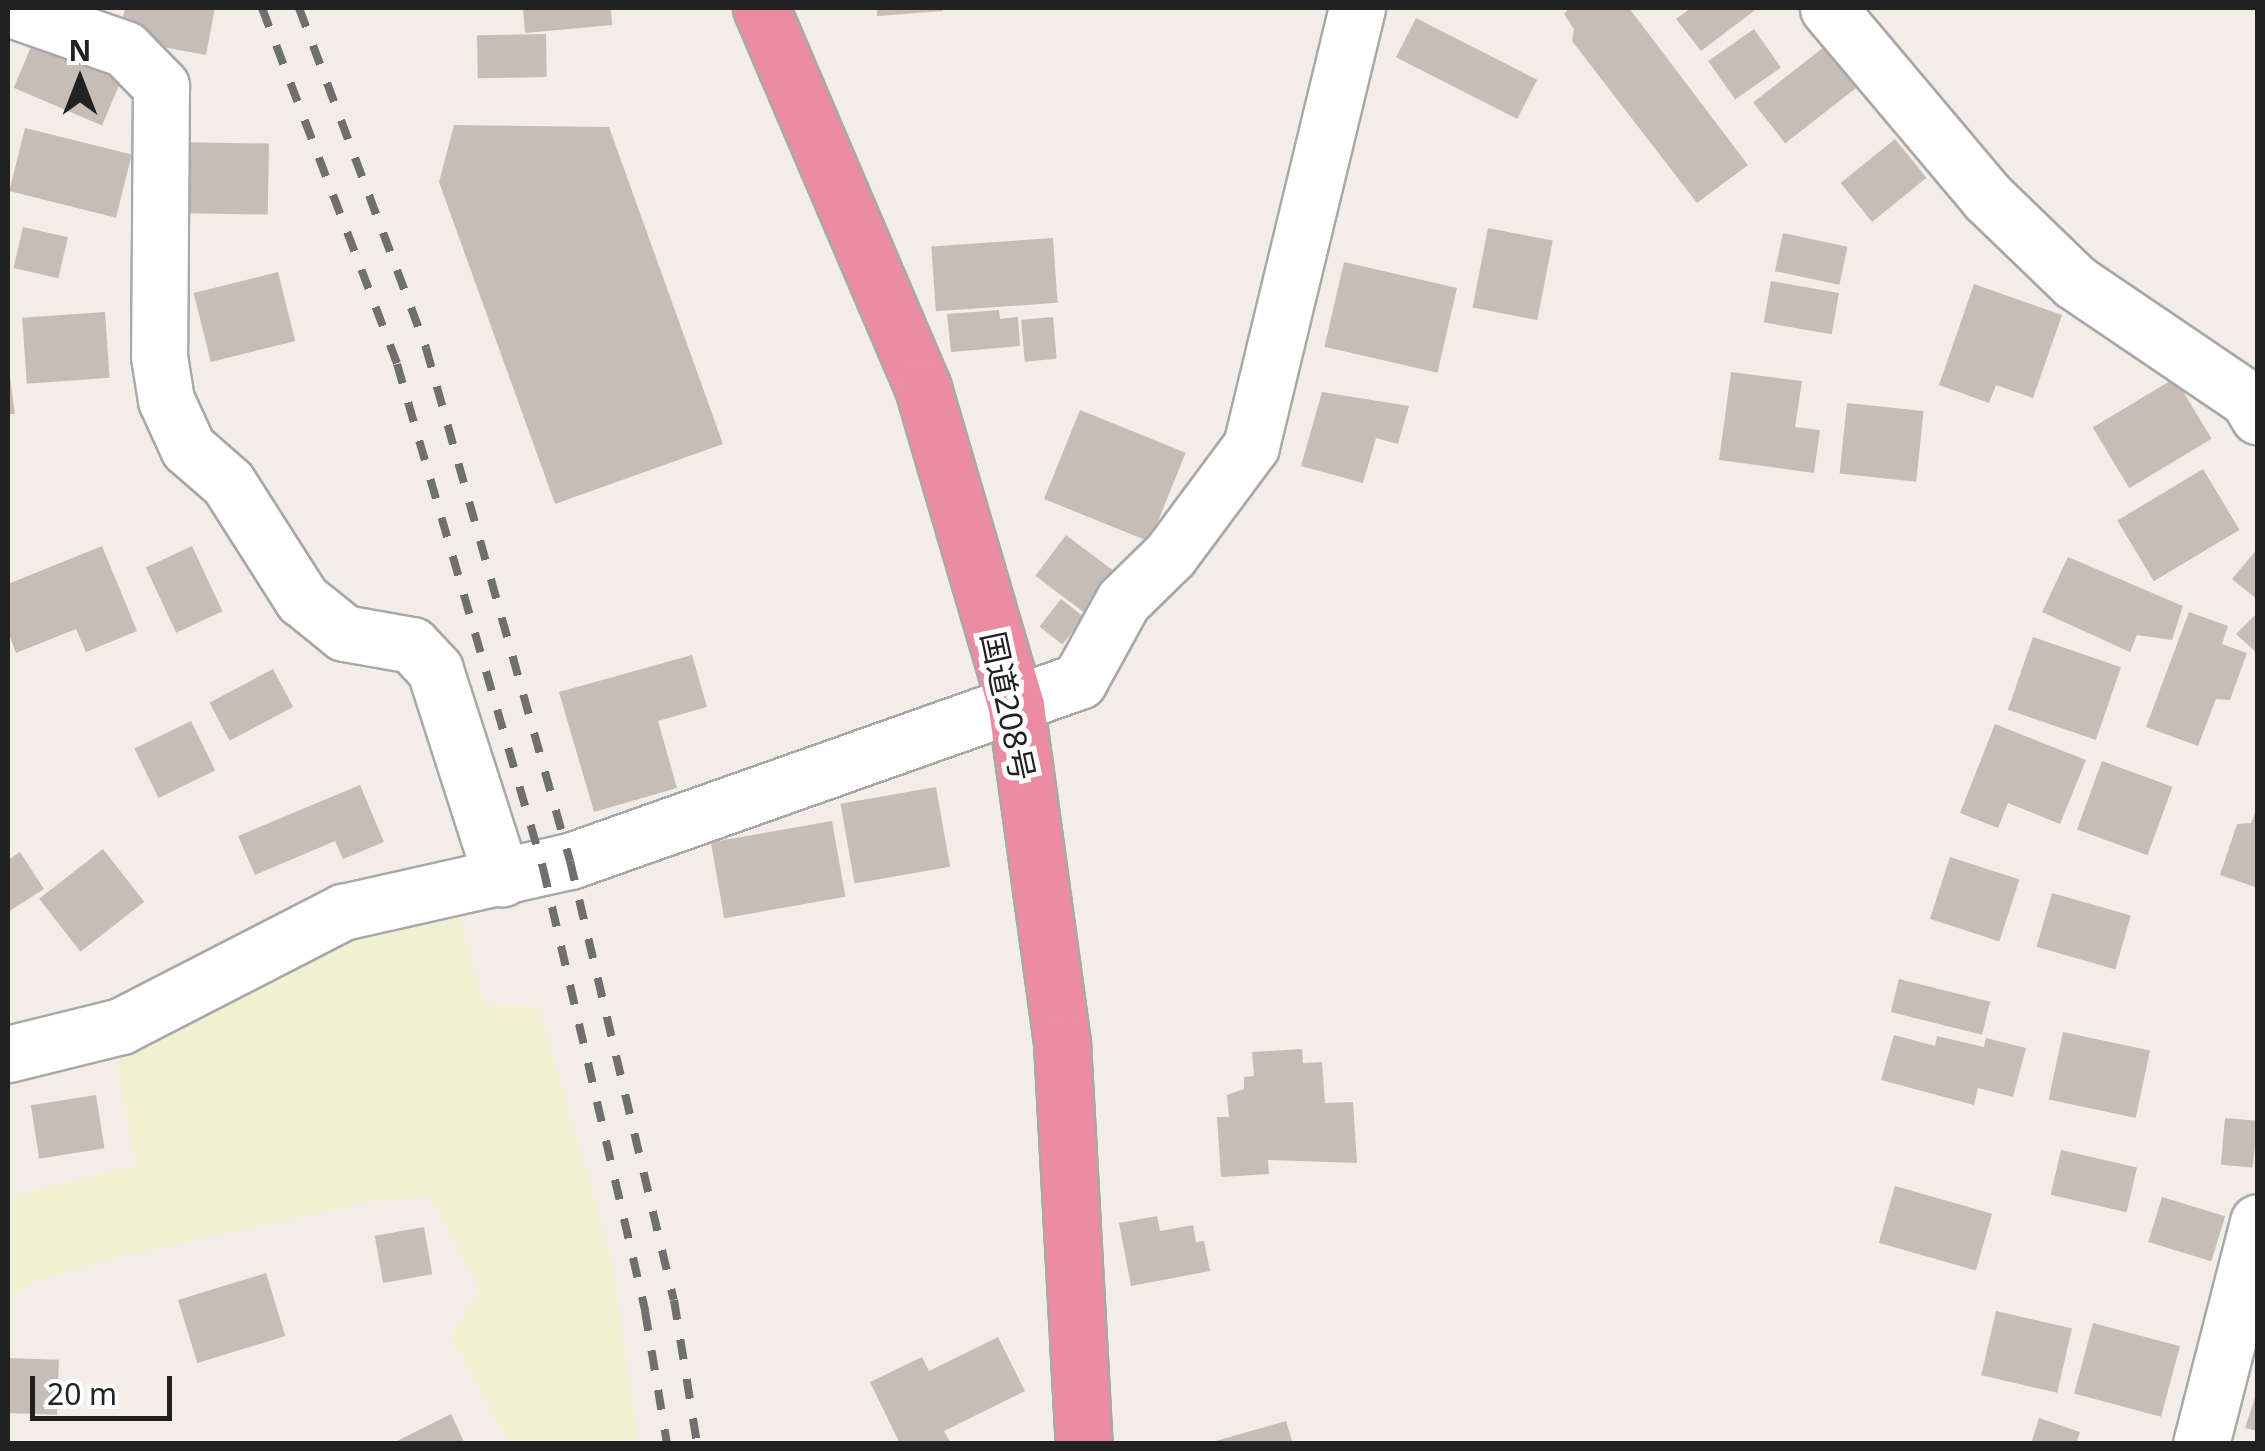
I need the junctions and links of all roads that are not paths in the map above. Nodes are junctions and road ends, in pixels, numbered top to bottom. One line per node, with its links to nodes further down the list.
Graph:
1 (8, 8): 7 (street)
2 (762, 8): 6 (highway, 国道208号)
3 (1357, 8): 6 (street)
4 (1828, 8): 5 (street)
5 (2258, 416)
6 (1016, 707): 7 (street); 10 (highway, 国道208号)
7 (502, 880): 8 (street)
8 (8, 1054)
9 (2258, 1222): 11 (street)
10 (1084, 1444)
11 (2201, 1444)

